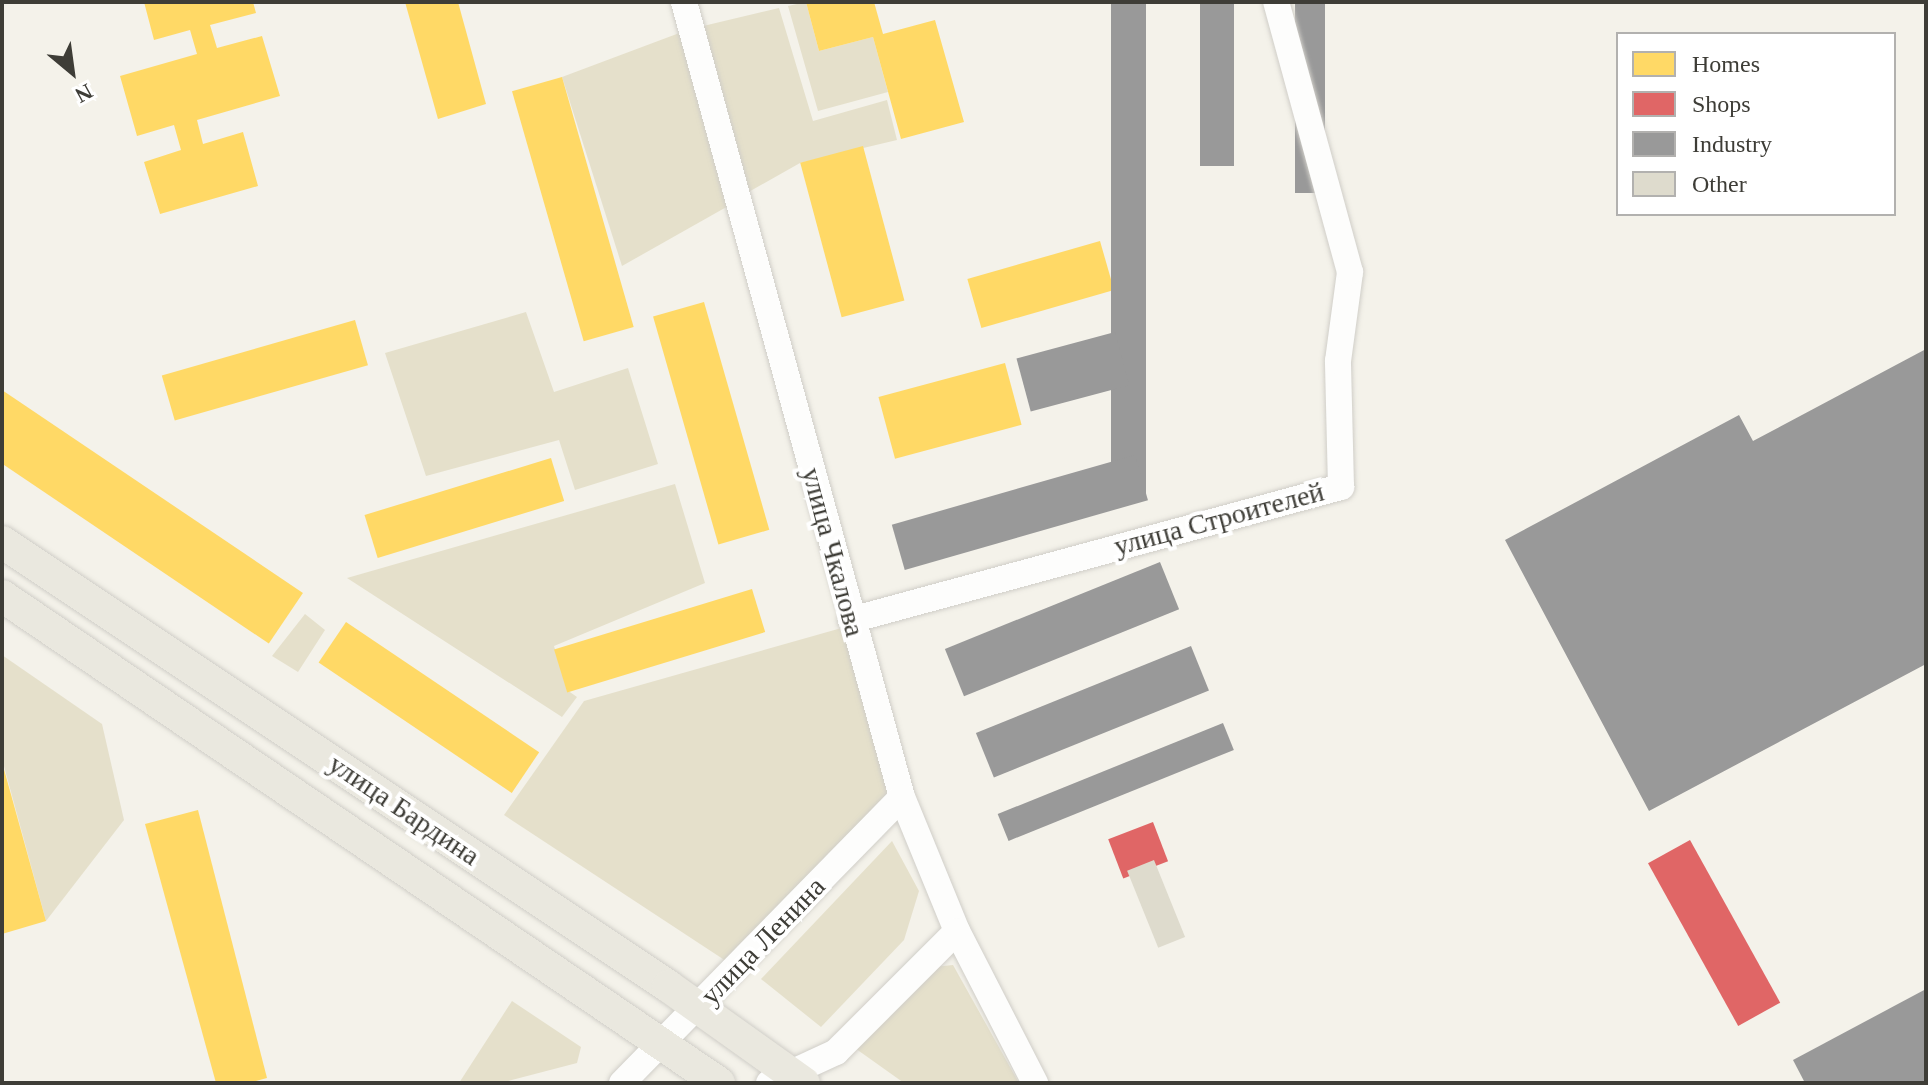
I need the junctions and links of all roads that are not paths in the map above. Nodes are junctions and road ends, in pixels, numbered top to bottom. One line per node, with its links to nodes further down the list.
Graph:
1 (684, 2): 5 (street, улица Чкалова)
2 (1276, 2): 5 (street, улица Строителей)
3 (2, 542): 8 (main road, улица Бардина)
4 (2, 596): 9 (main road, улица Бардина)
5 (851, 620): 6 (street, улица Чкалова)
6 (902, 797): 7 (street, улица Чкалова); 8 (street, улица Ленина)
7 (957, 931): 10 (street); 13 (street, улица Чкалова)
8 (699, 1008): 9 (street, улица Ленина); 10 (main road, улица Бардина)
9 (664, 1044): 11 (street, улица Ленина); 12 (main road, улица Бардина)
10 (787, 1079)
11 (622, 1083)
12 (719, 1083)
13 (1035, 1083)

